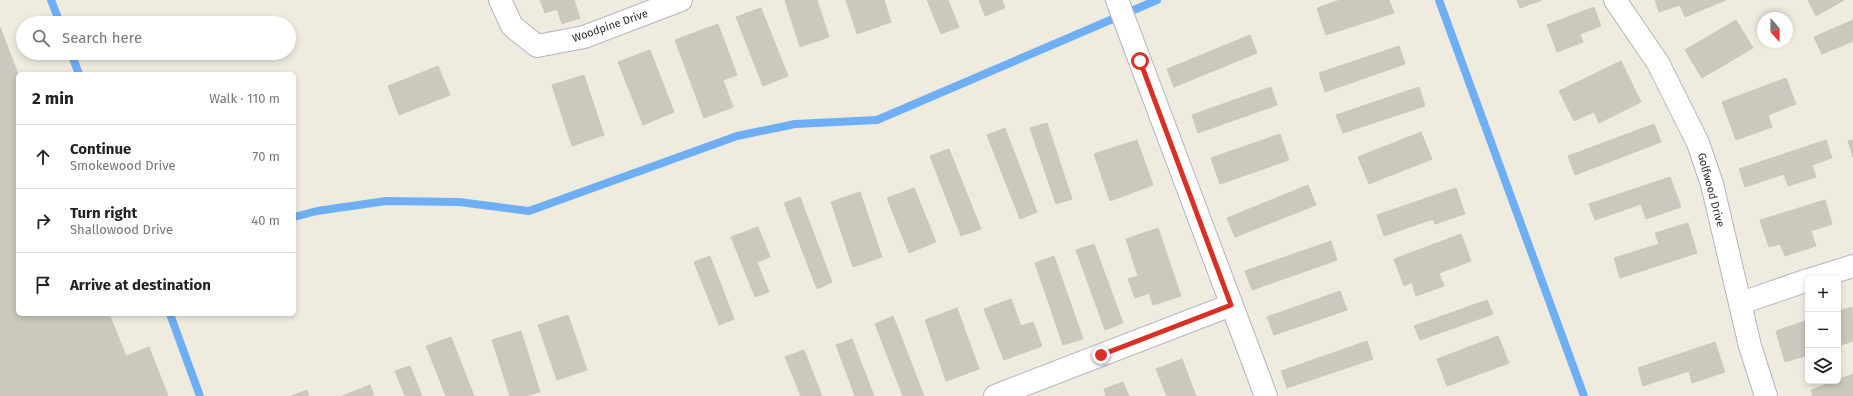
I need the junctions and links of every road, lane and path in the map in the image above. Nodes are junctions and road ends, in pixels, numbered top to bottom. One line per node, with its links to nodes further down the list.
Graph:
1 (500, 0): 2 (street, Woodpine Drive)
2 (681, 0)
3 (1117, 0): 9 (street)
4 (1615, 0): 8 (street, Golfwood Drive)
5 (1853, 266): 6 (street)
6 (1821, 276)
7 (1805, 281): 8 (street)
8 (1741, 303): 12 (street, Golfwood Drive)
9 (1231, 305): 10 (street); 11 (street)
10 (995, 396)
11 (1266, 396)
12 (1766, 396)

